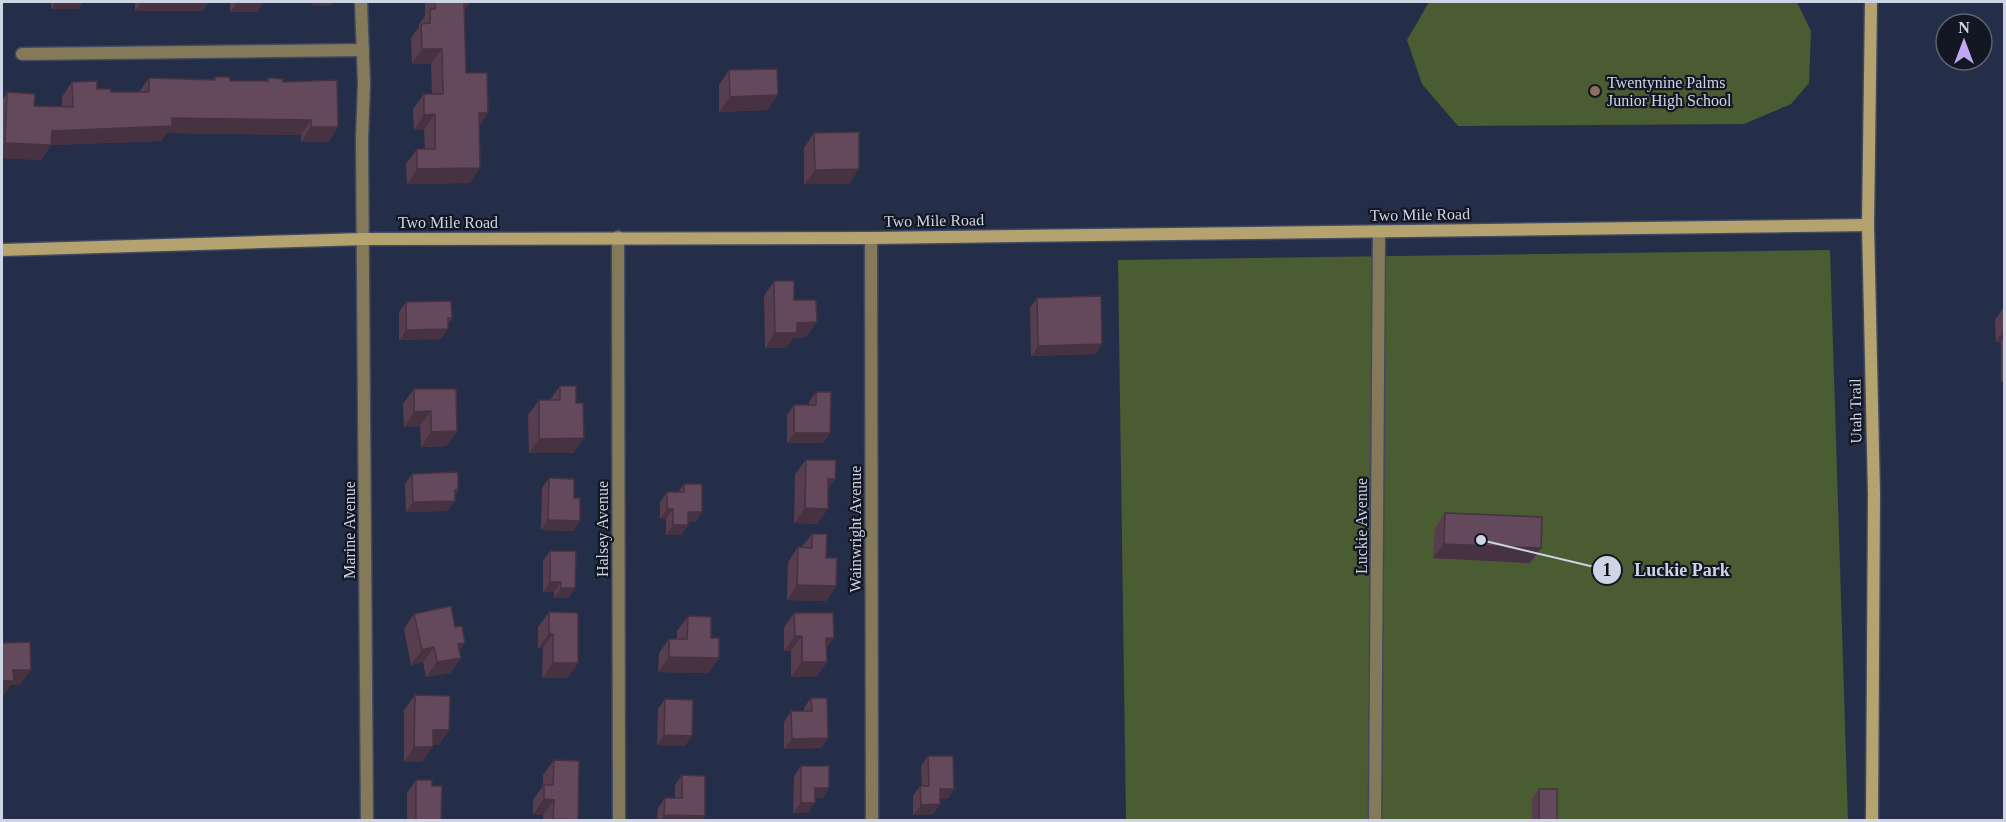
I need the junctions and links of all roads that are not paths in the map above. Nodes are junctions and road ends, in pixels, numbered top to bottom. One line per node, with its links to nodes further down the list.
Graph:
1 (361, 2): 3 (street, Marine Avenue)
2 (1871, 2): 5 (street, Utah Trail)
3 (363, 50): 4 (street); 9 (street, Marine Avenue)
4 (22, 54)
5 (1868, 225): 6 (street, Two Mile Road); 15 (street, Utah Trail)
6 (1379, 231): 8 (street, Two Mile Road); 14 (street, Luckie Avenue)
7 (618, 237): 8 (street, Two Mile Road); 9 (street, Two Mile Road); 12 (street, Halsey Avenue)
8 (871, 238): 13 (street, Wainwright Avenue)
9 (364, 239): 10 (street, Two Mile Road); 11 (street, Marine Avenue)
10 (2, 250)
11 (367, 820)
12 (619, 820)
13 (872, 820)
14 (1375, 820)
15 (1872, 820)

